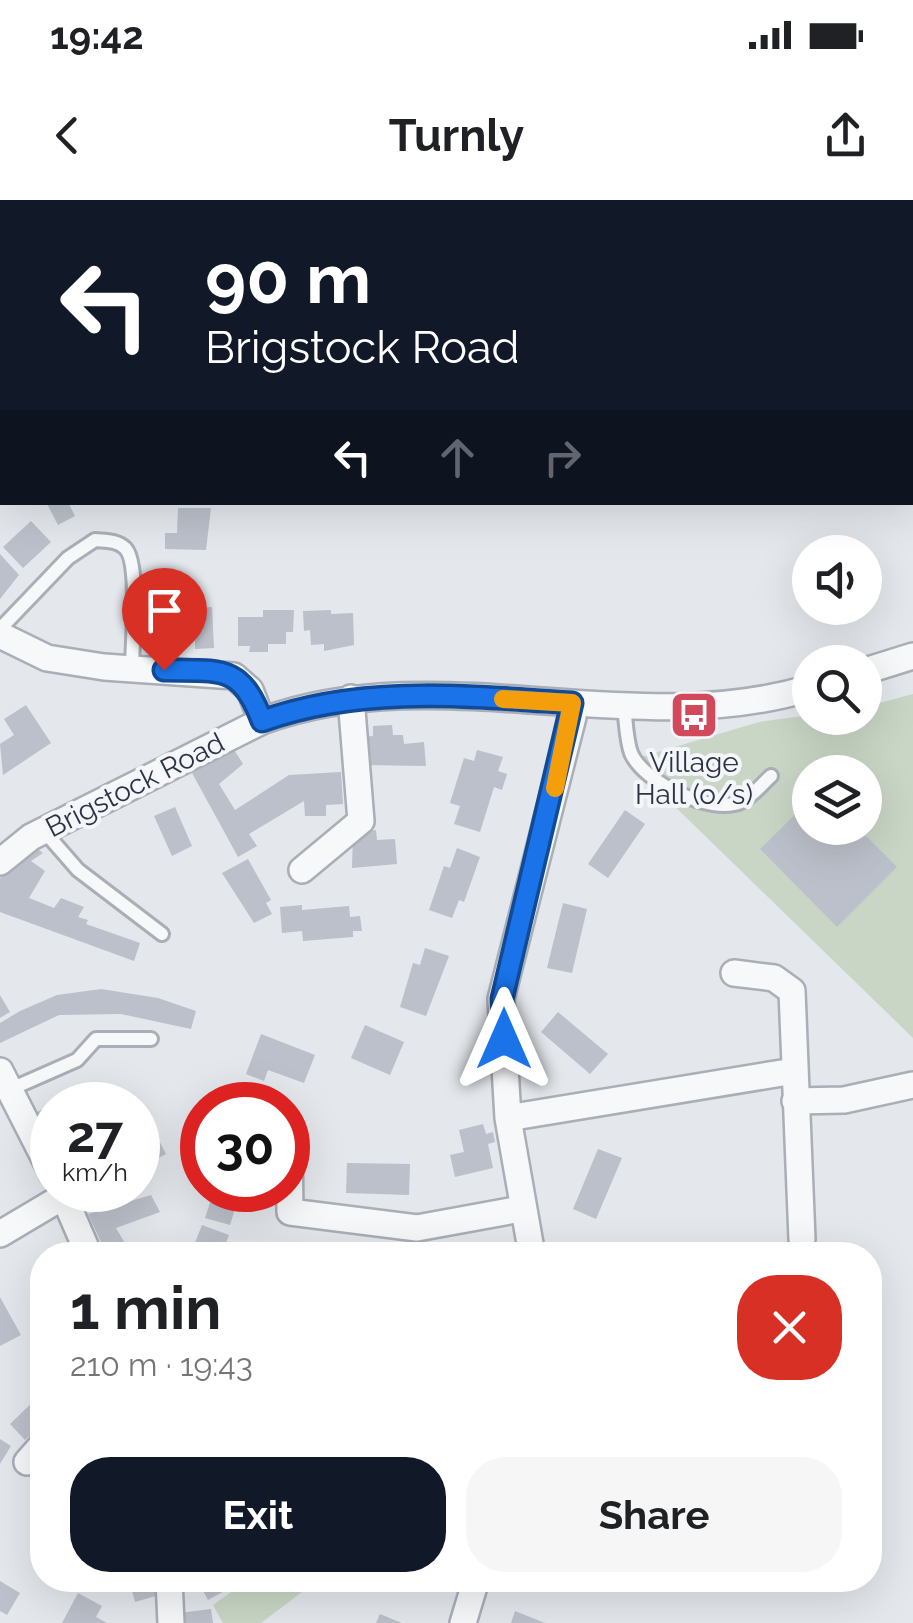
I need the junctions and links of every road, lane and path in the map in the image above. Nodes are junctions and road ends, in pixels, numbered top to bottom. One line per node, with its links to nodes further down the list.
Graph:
1 (0, 632): 4 (street); 4 (lane)
2 (913, 656): 3 (street)
3 (882, 666)
4 (132, 668): 9 (street)
5 (792, 691): 8 (street, Brigstock Road)
6 (351, 698): 7 (street, Brigstock Road); 9 (street, Brigstock Road); 13 (street)
7 (572, 703): 8 (street, Brigstock Road); 21 (street)
8 (624, 706): 10 (lane)
9 (262, 721): 11 (street, Brigstock Road)
10 (771, 776)
11 (44, 830): 12 (street, Brigstock Road); 14 (lane)
12 (0, 862)
13 (302, 870)
14 (162, 934)
15 (734, 972): 17 (street)
16 (151, 1039): 18 (lane)
17 (794, 1071): 20 (street); 21 (street)
18 (5, 1080): 22 (street)
19 (913, 1085): 20 (street)
20 (796, 1101): 28 (street)
21 (508, 1118): 24 (street)
22 (30, 1130)
23 (30, 1210): 27 (street)
24 (521, 1210): 26 (street); 30 (street)
25 (70, 1212): 29 (street)
26 (290, 1212)
27 (0, 1234)
28 (802, 1239)
29 (83, 1242)
30 (529, 1242)
31 (169, 1592): 33 (street)
32 (472, 1592): 34 (street)
33 (171, 1623)
34 (463, 1623)

